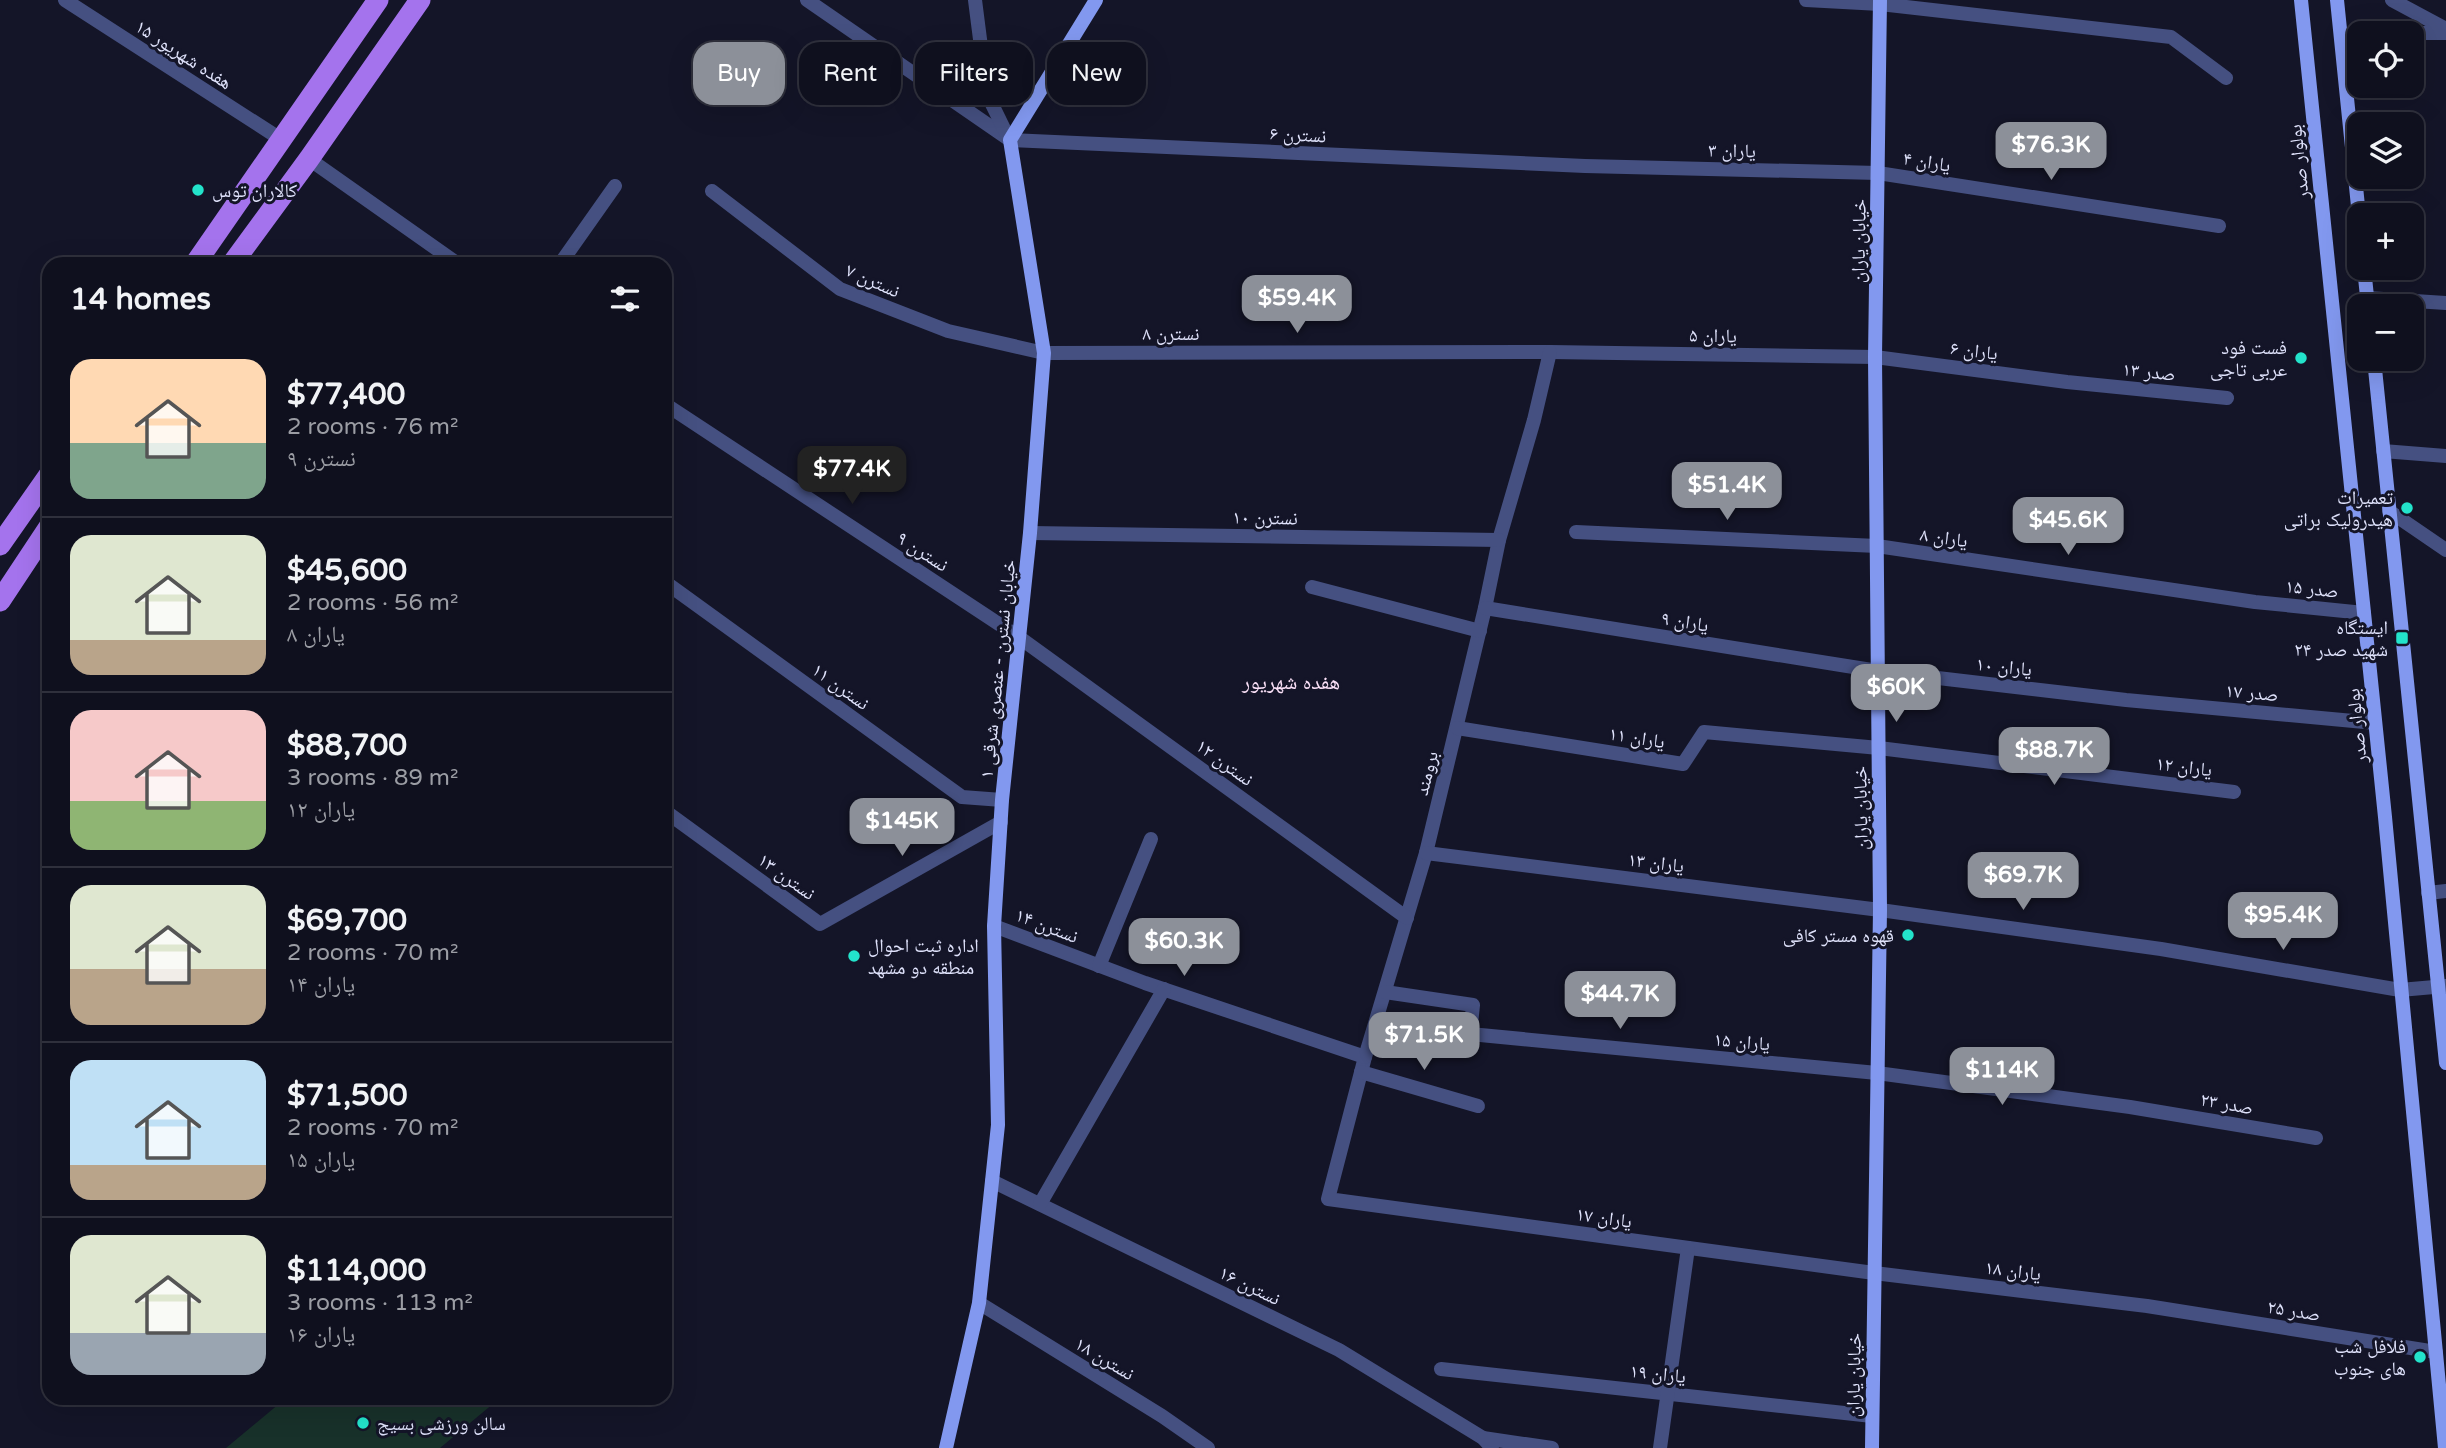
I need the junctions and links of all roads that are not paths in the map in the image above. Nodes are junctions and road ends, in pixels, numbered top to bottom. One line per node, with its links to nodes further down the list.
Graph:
1 (65, 0): 21 (street, هفده شهریور ۱۵)
2 (379, 0): 21 (main road)
3 (420, 0): 23 (main road)
4 (807, 0): 20 (street)
5 (975, 0): 14 (street)
6 (1096, 0): 22 (street)
7 (1805, 0): 11 (street)
8 (2301, 0): 59 (street, بولوار صدر)
9 (2337, 0): 16 (street)
10 (2392, 0): 12 (street)
11 (1880, 2): 17 (street); 25 (street, خیابان یاران)
12 (2446, 31): 13 (street)
13 (2424, 32)
14 (980, 42)
15 (2347, 52): 16 (street)
16 (2343, 54): 28 (street)
17 (2226, 78)
18 (988, 105): 20 (street)
19 (993, 105): 22 (street)
20 (965, 110): 22 (street)
21 (282, 140): 30 (main road)
22 (1010, 140): 24 (street, نسترن ۶); 37 (street, خیابان نسترن - عنصری شرقی ۱)
23 (309, 159): 31 (main road); 32 (street)
24 (1586, 166): 25 (street, یاران ۳)
25 (1878, 173): 29 (street, یاران ۴); 38 (street, خیابان یاران)
26 (615, 186): 33 (street)
27 (712, 191): 37 (street, نسترن ۷)
28 (2358, 203)
29 (2219, 226)
30 (200, 257)
31 (237, 257)
32 (448, 257)
33 (565, 257)
34 (2424, 303): 35 (street)
35 (2446, 303)
36 (1550, 352): 37 (street, نسترن ۸); 38 (street, یاران ۵); 50 (street, برومند)
37 (1044, 353): 48 (street, خیابان نسترن - عنصری شرقی ۱)
38 (1875, 357): 40 (street, یاران ۶); 52 (street, خیابان یاران)
39 (2375, 371): 43 (street)
40 (2067, 382): 41 (street, صدر ۱۳)
41 (2227, 398)
42 (672, 409): 61 (street, نسترن ۹)
43 (2383, 451): 44 (street); 46 (street)
44 (2446, 456)
45 (42, 485): 51 (main road)
46 (2389, 512): 53 (street); 74 (street)
47 (1576, 532): 52 (street, یاران ۸)
48 (1030, 533): 50 (street, نسترن ۱۰); 61 (street, خیابان نسترن - عنصری شرقی ۱)
49 (42, 538): 56 (main road)
50 (1499, 540): 58 (street, برومند)
51 (0, 545)
52 (1877, 546): 57 (street, یاران ۸); 62 (street, خیابان یاران)
53 (2446, 550)
54 (672, 587): 68 (street, نسترن ۱۱)
55 (1312, 587): 60 (street)
56 (0, 601)
57 (2255, 602): 59 (street, صدر ۱۵)
58 (1485, 608): 60 (street, برومند); 62 (street, یاران ۹)
59 (2364, 613): 64 (street, بولوار صدر)
60 (1480, 631): 65 (street, برومند)
61 (1020, 638): 68 (street, خیابان نسترن - عنصری شرقی ۱); 76 (street, نسترن ۱۲)
62 (1878, 671): 63 (street, یاران ۱۰); 66 (street, خیابان یاران)
63 (2126, 699): 64 (street, صدر ۱۷)
64 (2375, 723): 81 (street, بولوار صدر)
65 (1457, 728): 66 (street, یاران ۱۱); 72 (street, برومند)
66 (1879, 748): 67 (street, یاران ۱۲); 75 (street, خیابان یاران)
67 (2234, 792)
68 (1002, 800): 70 (street, خیابان نسترن - عنصری شرقی ۱)
69 (672, 816): 70 (street, نسترن ۱۳)
70 (1001, 822): 77 (street, خیابان نسترن - عنصری شرقی ۱)
71 (1151, 839): 78 (street)
72 (1426, 853): 75 (street, یاران ۱۳); 76 (street, برومند)
73 (2446, 891): 74 (street)
74 (2428, 893): 79 (street)
75 (1880, 910): 81 (street, یاران ۱۳); 85 (street, خیابان یاران)
76 (1407, 918): 82 (street, برومند)
77 (993, 926): 78 (street, نسترن ۱۴); 88 (street, خیابان نسترن - عنصری شرقی ۱)
78 (1099, 966): 80 (street, نسترن ۱۴)
79 (2442, 985): 81 (street, یاران ۱۳); 83 (street)
80 (1164, 989): 84 (street, نسترن ۱۴); 90 (street)
81 (2400, 990): 95 (street, بولوار صدر)
82 (1385, 992): 84 (street, برومند); 85 (street, یاران ۱۵)
83 (2446, 1063)
84 (1363, 1064): 86 (street, نسترن ۱۴); 89 (street, برومند)
85 (1877, 1073): 87 (street, صدر ۲۳); 92 (street, خیابان یاران)
86 (1478, 1107)
87 (2316, 1138)
88 (992, 1181): 90 (street, نسترن ۱۶); 93 (street, خیابان نسترن - عنصری شرقی ۱)
89 (1328, 1199): 91 (street, یاران ۱۷)
90 (1040, 1204): 99 (street, نسترن ۱۶)
91 (1688, 1248): 92 (street, یاران ۱۷); 97 (street)
92 (1874, 1273): 94 (street, یاران ۱۸); 98 (street, خیابان یاران)
93 (979, 1303): 100 (street, خیابان نسترن - عنصری شرقی ۱); 101 (street, نسترن ۱۸)
94 (2147, 1306): 95 (street, صدر ۲۵)
95 (2436, 1352): 105 (street, بولوار صدر)
96 (1441, 1369): 97 (street, یاران ۱۹)
97 (1668, 1394): 98 (street, یاران ۱۹); 103 (street)
98 (1872, 1416): 104 (street, خیابان یاران)
99 (1487, 1443): 102 (street)
100 (946, 1448)
101 (1208, 1448)
102 (1552, 1448)
103 (1660, 1448)
104 (1872, 1448)
105 (2445, 1448)

